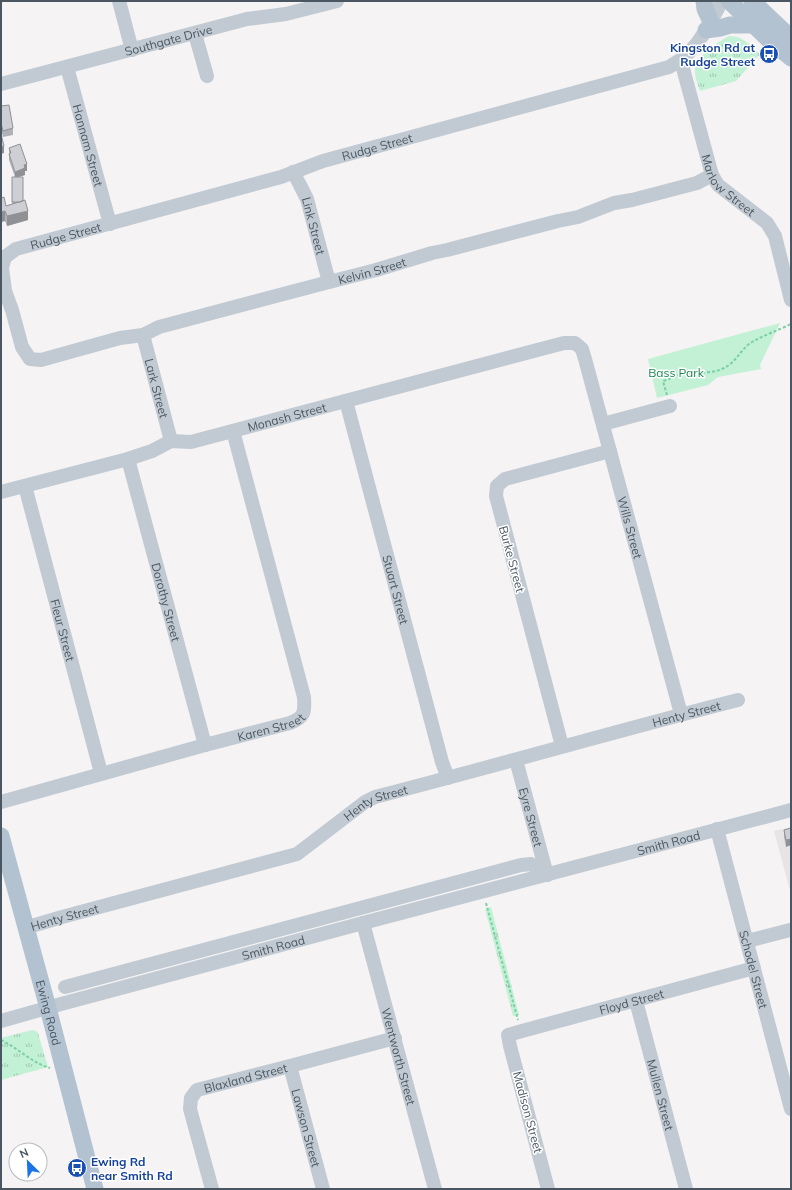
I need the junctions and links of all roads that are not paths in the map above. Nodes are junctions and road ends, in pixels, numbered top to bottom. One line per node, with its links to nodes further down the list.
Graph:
1 (119, 1): 11 (street)
2 (337, 1): 9 (street, Southgate Drive)
3 (704, 1): 8 (main road)
4 (722, 1): 8 (street, Rudge Street)
5 (729, 1): 7 (main road)
6 (752, 1): 10 (main road)
7 (753, 25): 8 (main road); 12 (main road)
8 (709, 26): 13 (street, Rudge Street)
9 (195, 34): 11 (street, Southgate Drive); 15 (street)
10 (791, 38)
11 (132, 50): 14 (street, Southgate Drive)
12 (791, 58)
13 (681, 61): 17 (street, Rudge Street); 18 (street, Marlow Street)
14 (67, 67): 16 (street, Southgate Drive); 19 (street, Hannam Street)
15 (207, 76)
16 (1, 84)
17 (293, 172): 19 (street, Rudge Street); 21 (street, Link Street)
18 (712, 175): 21 (street, Kelvin Street); 22 (street, Marlow Street)
19 (110, 224): 20 (street, Rudge Street)
20 (3, 255): 23 (street, Kelvin Street)
21 (329, 282): 23 (street, Kelvin Street)
22 (791, 300)
23 (143, 335): 29 (street, Lark Street)
24 (575, 343): 25 (street, Monash Street); 27 (street, Wills Street)
25 (346, 401): 28 (street, Monash Street); 40 (street, Stuart Street)
26 (670, 406): 27 (street)
27 (603, 424): 30 (street, Wills Street)
28 (233, 431): 29 (street, Monash Street); 36 (street, Karen Street)
29 (171, 441): 31 (street)
30 (610, 451): 35 (street, Wills Street); 37 (street, Burke Street)
31 (128, 459): 32 (street); 36 (street, Dorothy Street)
32 (25, 486): 33 (street); 39 (street, Fleur Street)
33 (1, 492)
34 (738, 700): 35 (street, Henty Street)
35 (681, 714): 37 (street, Henty Street)
36 (206, 745): 39 (street, Karen Street)
37 (562, 746): 38 (street, Henty Street)
38 (516, 760): 40 (street, Henty Street); 45 (street, Eyre Street)
39 (101, 773): 41 (street, Karen Street)
40 (448, 778): 47 (street, Henty Street)
41 (1, 802)
42 (791, 810): 43 (street, Smith Road)
43 (717, 829): 45 (street, Smith Road); 49 (street, Schodel Street)
44 (1, 836): 47 (main road, Ewing Road)
45 (546, 875): 46 (street, Smith Road); 51 (street, Smith Road)
46 (363, 923): 53 (street, Smith Road); 56 (street, Wentworth Street)
47 (25, 928): 53 (main road, Ewing Road)
48 (790, 930): 49 (street)
49 (747, 941): 50 (street, Schodel Street)
50 (754, 968): 52 (street, Floyd Street); 58 (street, Schodel Street)
51 (65, 987)
52 (636, 1000): 55 (street, Floyd Street); 64 (street, Mullen Street)
53 (48, 1008): 54 (street, Smith Road); 59 (main road, Ewing Road)
54 (1, 1021)
55 (508, 1035): 63 (street, Madison Street)
56 (395, 1038): 57 (street, Blaxland Street); 62 (street, Wentworth Street)
57 (290, 1066): 60 (street, Blaxland Street); 61 (street, Lawson Street)
58 (791, 1108)
59 (95, 1189)
60 (212, 1189)
61 (323, 1189)
62 (435, 1189)
63 (548, 1189)
64 (686, 1189)

